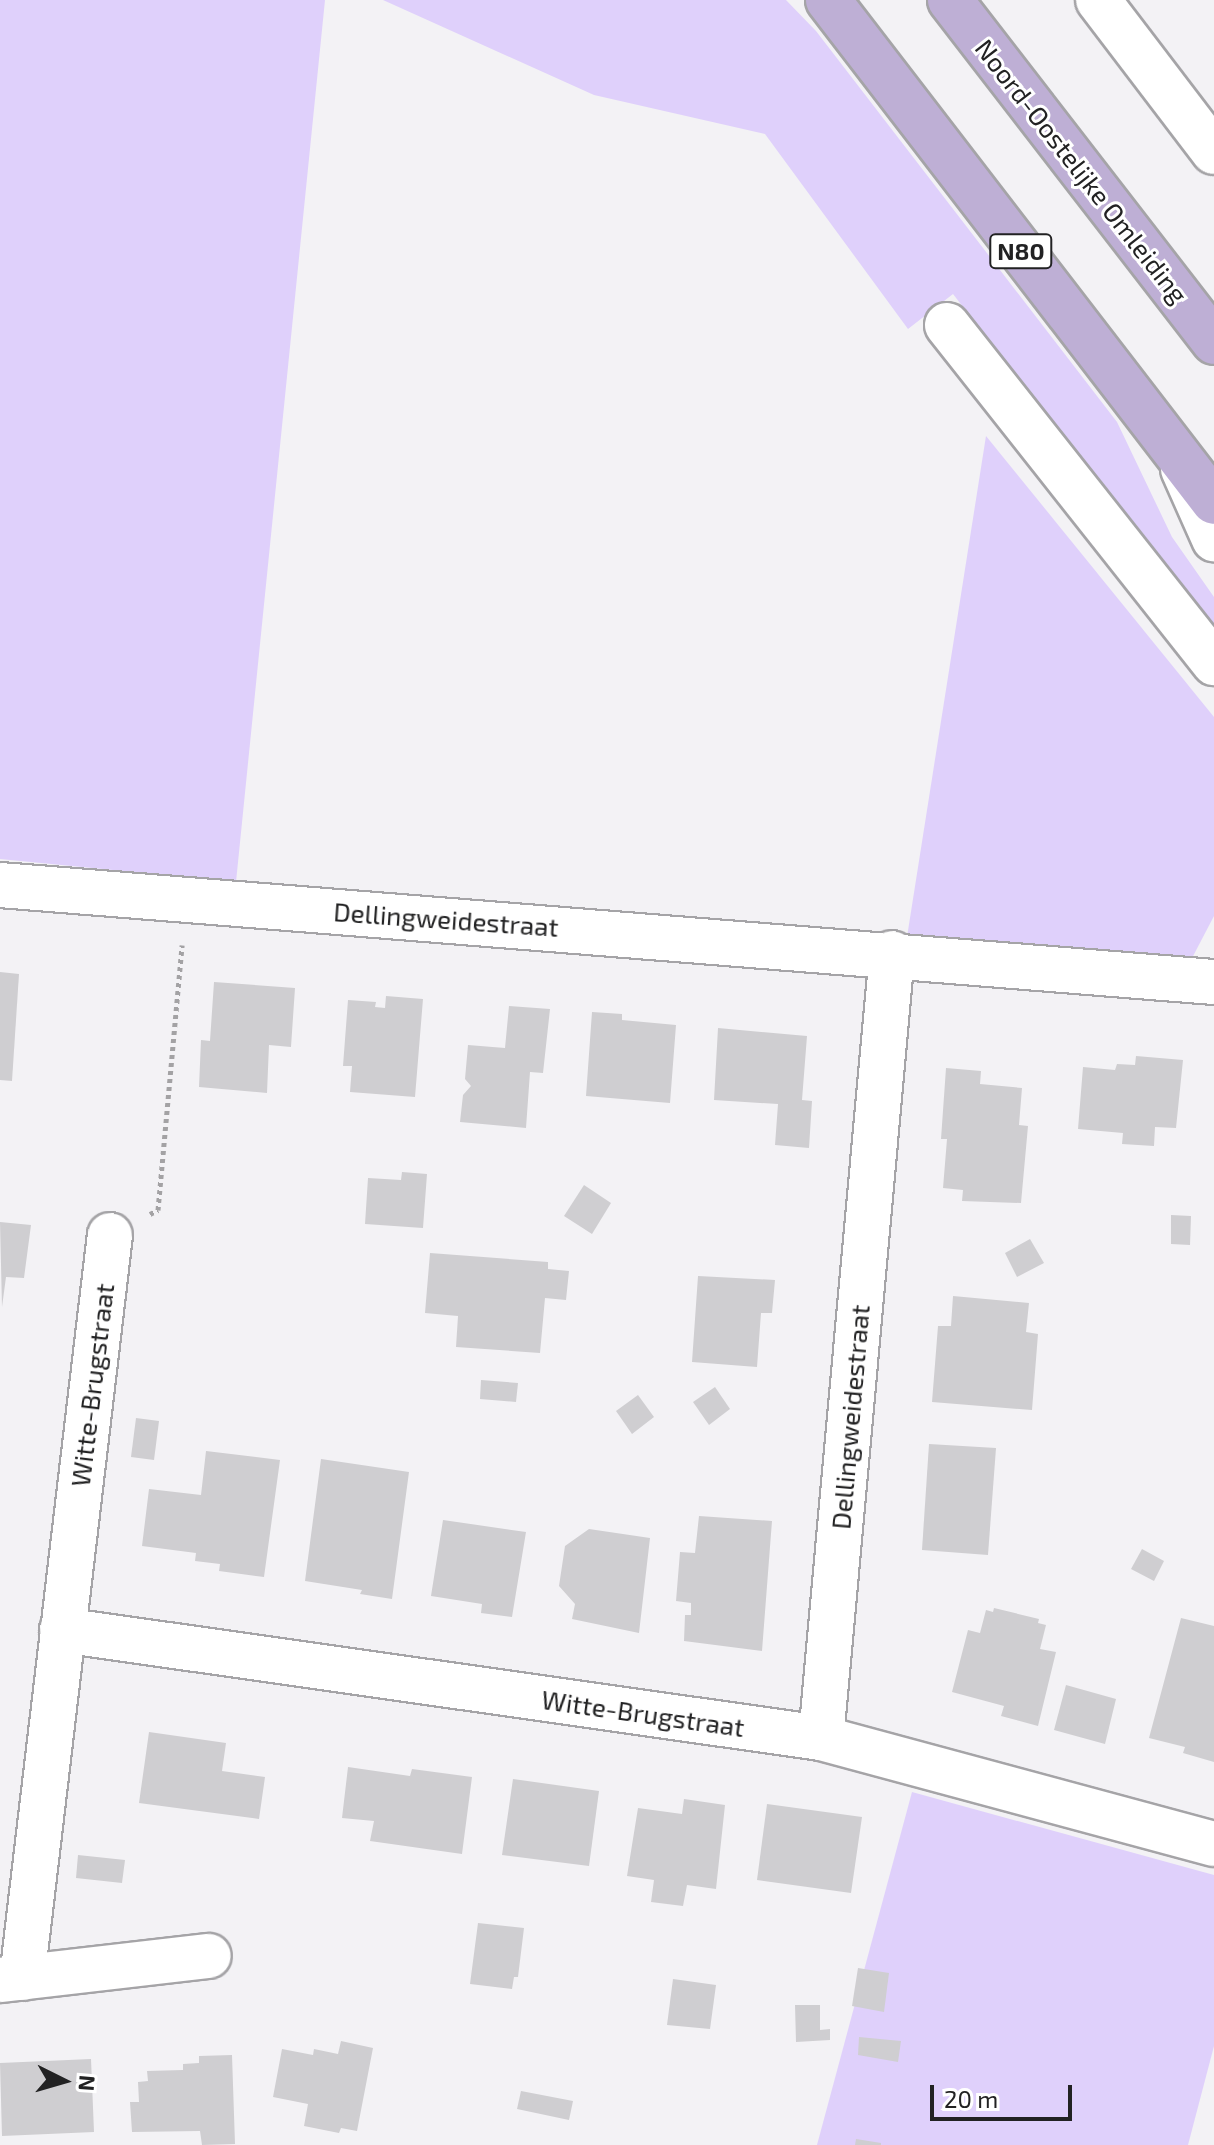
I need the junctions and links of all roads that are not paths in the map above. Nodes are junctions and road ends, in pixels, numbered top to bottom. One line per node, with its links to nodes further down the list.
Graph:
1 (828, 0): 7 (main road, N80)
2 (950, 0): 6 (main road, Noord-Oostelijke Omleiding)
3 (1098, 0): 4 (street)
4 (1214, 152)
5 (947, 325): 10 (street)
6 (1214, 342)
7 (1176, 452): 8 (main road, N80); 9 (street)
8 (1214, 502)
9 (1214, 539)
10 (1214, 663)
11 (0, 885): 12 (street, Dellingweidestraat)
12 (892, 953): 13 (street, Dellingweidestraat); 16 (street, Dellingweidestraat)
13 (1214, 982)
14 (110, 1235): 15 (street, Witte-Brugstraat)
15 (62, 1630): 16 (street, Witte-Brugstraat); 19 (street, Witte-Brugstraat)
16 (821, 1738): 17 (street, Witte-Brugstraat)
17 (1214, 1844)
18 (209, 1956): 19 (street, Witte-Brugstraat)
19 (11, 1979)

